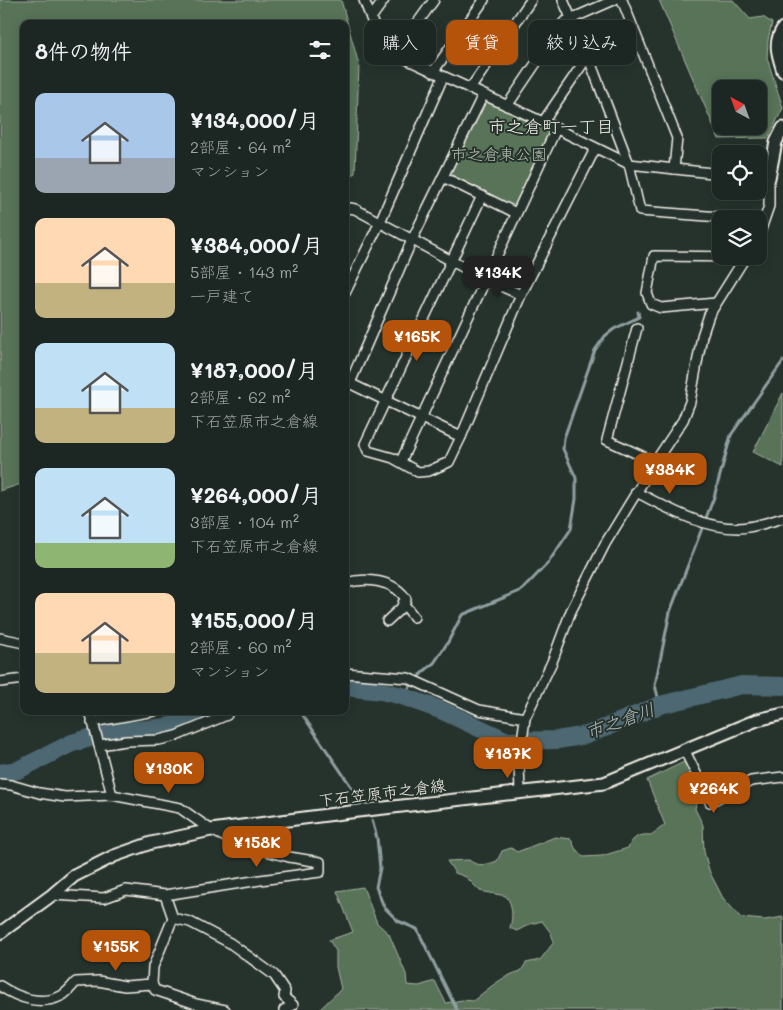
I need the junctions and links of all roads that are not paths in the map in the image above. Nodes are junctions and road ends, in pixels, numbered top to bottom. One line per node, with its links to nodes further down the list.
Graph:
1 (364, 0): 9 (street)
2 (384, 0): 9 (street)
3 (434, 0): 11 (street)
4 (484, 0): 17 (street)
5 (531, 0): 19 (street)
6 (564, 0): 10 (street)
7 (614, 0): 10 (street)
8 (622, 0): 27 (street)
9 (371, 18)
10 (572, 19): 21 (street)
11 (420, 20)
12 (783, 28): 16 (main road)
13 (418, 65): 17 (street)
14 (582, 65): 22 (street)
15 (591, 65): 26 (street)
16 (783, 71)
17 (433, 72): 18 (street)
18 (443, 77): 19 (street); 37 (street)
19 (470, 89): 20 (street)
20 (483, 95): 21 (street); 30 (street)
21 (507, 106): 22 (street)
22 (544, 122): 24 (street)
23 (783, 128): 28 (main road)
24 (556, 129): 25 (street); 35 (street)
25 (595, 148): 26 (street); 44 (street)
26 (629, 164): 27 (street); 36 (street)
27 (674, 169): 29 (street)
28 (767, 169)
29 (712, 173)
30 (443, 177): 32 (street); 38 (street)
31 (767, 195): 34 (street)
32 (482, 196): 35 (street); 40 (street)
33 (349, 208): 37 (street)
34 (767, 210)
35 (516, 213): 42 (street)
36 (712, 216)
37 (380, 222): 38 (street); 43 (street)
38 (412, 240): 40 (street); 47 (street)
39 (712, 257): 45 (street)
40 (451, 261): 42 (street); 49 (street)
41 (741, 265): 45 (street)
42 (485, 279): 44 (street); 50 (street)
43 (349, 285)
44 (521, 295): 51 (street)
45 (716, 303): 53 (street)
46 (637, 328): 53 (street)
47 (349, 378)
48 (349, 383): 49 (street)
49 (386, 400): 50 (street); 52 (street)
50 (422, 417): 51 (street); 52 (street)
51 (460, 437): 52 (street)
52 (401, 461)
53 (654, 462): 54 (street)
54 (636, 492): 55 (street); 69 (street)
55 (783, 518)
56 (349, 582): 57 (street)
57 (403, 603): 58 (street); 59 (street)
58 (414, 617)
59 (386, 620)
60 (0, 638): 61 (street)
61 (20, 642)
62 (349, 673): 69 (street)
63 (20, 680): 64 (street)
64 (0, 682)
65 (783, 714): 72 (main road, 下石笠原市之倉線)
66 (91, 715): 70 (street)
67 (131, 715): 70 (street)
68 (228, 715): 71 (street)
69 (524, 718): 75 (street)
70 (92, 722): 71 (street)
71 (99, 745): 76 (street)
72 (685, 751): 73 (street); 75 (main road, 下石笠原市之倉線)
73 (783, 777)
74 (0, 784): 76 (street)
75 (520, 792): 77 (main road, 下石笠原市之倉線)
76 (112, 795): 77 (street)
77 (211, 830): 78 (street); 79 (main road, 下石笠原市之倉線)
78 (165, 895): 79 (street); 80 (street)
79 (52, 896): 81 (main road, 下石笠原市之倉線)
80 (173, 918): 82 (street); 85 (street)
81 (0, 933)
82 (152, 984): 83 (street); 84 (street)
83 (0, 986)
84 (225, 1010)
85 (284, 1010)

